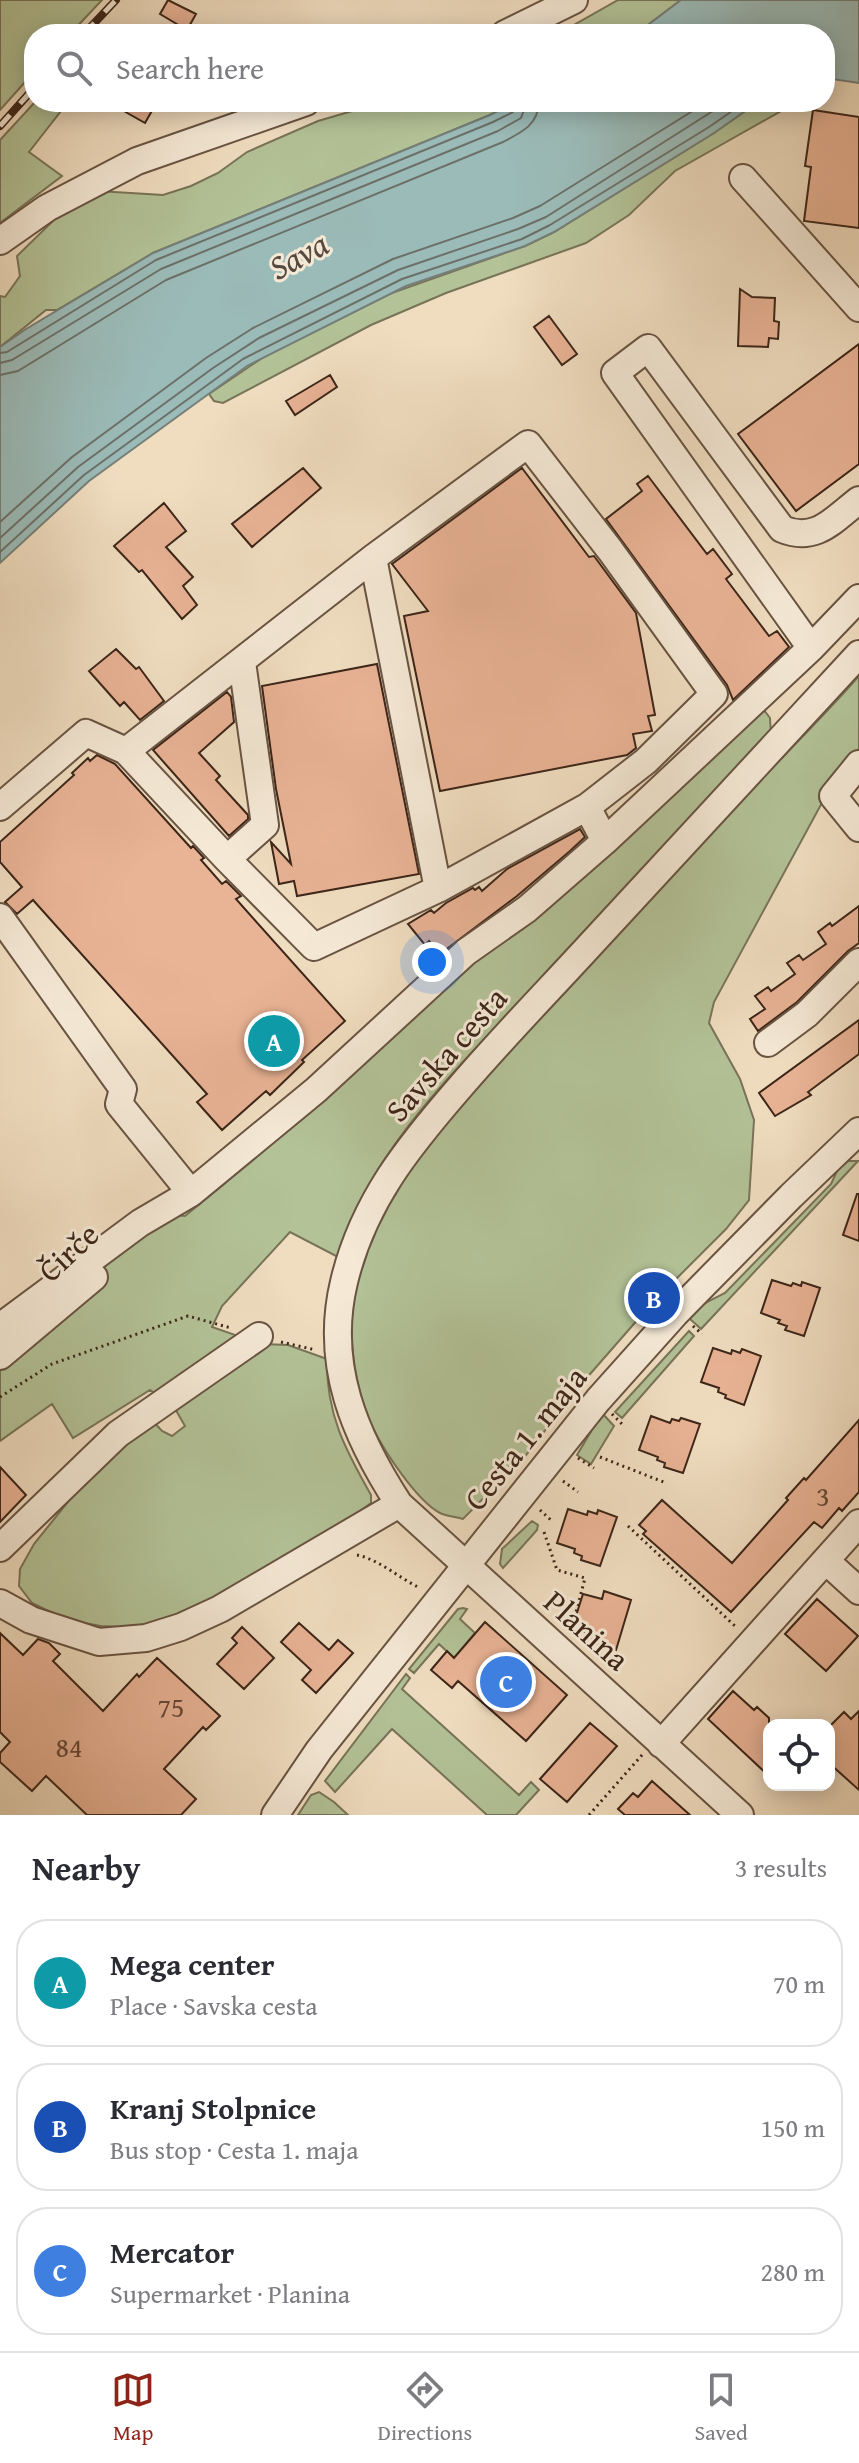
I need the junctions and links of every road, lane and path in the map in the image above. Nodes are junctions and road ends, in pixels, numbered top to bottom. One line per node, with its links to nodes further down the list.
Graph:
1 (574, 0): 2 (street)
2 (525, 24)
3 (277, 112): 5 (street)
4 (743, 178): 6 (street)
5 (0, 241)
6 (859, 308)
7 (859, 500): 10 (street)
8 (373, 558): 12 (street); 16 (street); 20 (street)
9 (859, 598): 10 (street, Savska cesta)
10 (811, 648): 18 (street, Savska cesta)
11 (859, 654): 40 (street, Savska cesta)
12 (242, 662): 13 (street); 19 (street)
13 (126, 751): 15 (street); 19 (street)
14 (859, 764): 17 (street)
15 (0, 807)
16 (587, 807): 18 (street); 20 (street)
17 (859, 828)
18 (605, 841): 25 (street, Savska cesta)
19 (227, 859): 20 (street)
20 (438, 889)
21 (0, 917): 25 (street)
22 (859, 962): 23 (street)
23 (768, 1043)
24 (857, 1136): 49 (street, Cesta 1. maja)
25 (191, 1193): 26 (street, Savska cesta)
26 (140, 1223): 28 (street, Savska cesta); 30 (street, Čirče)
27 (204, 1319): 31 (path)
28 (0, 1327)
29 (259, 1336): 46 (street)
30 (0, 1356)
31 (0, 1397)
32 (610, 1413): 33 (path)
33 (622, 1424)
34 (600, 1457): 38 (path)
35 (578, 1458): 36 (path)
36 (594, 1468)
37 (563, 1481): 39 (path)
38 (666, 1483)
39 (578, 1492)
40 (399, 1504): 47 (street); 49 (street, Savska cesta)
41 (540, 1510): 42 (path)
42 (553, 1522)
43 (628, 1526): 54 (path)
44 (858, 1526): 48 (street)
45 (544, 1532): 53 (path)
46 (0, 1548)
47 (323, 1549): 50 (path); 52 (street)
48 (826, 1561): 51 (street); 54 (street)
49 (466, 1566): 55 (street, Planina); 56 (street, Cesta 1. maja)
50 (420, 1588)
51 (859, 1591)
52 (0, 1603)
53 (569, 1635)
54 (753, 1642): 55 (street)
55 (659, 1742): 57 (path); 58 (street, Planina)
56 (275, 1815)
57 (589, 1815)
58 (740, 1815)

